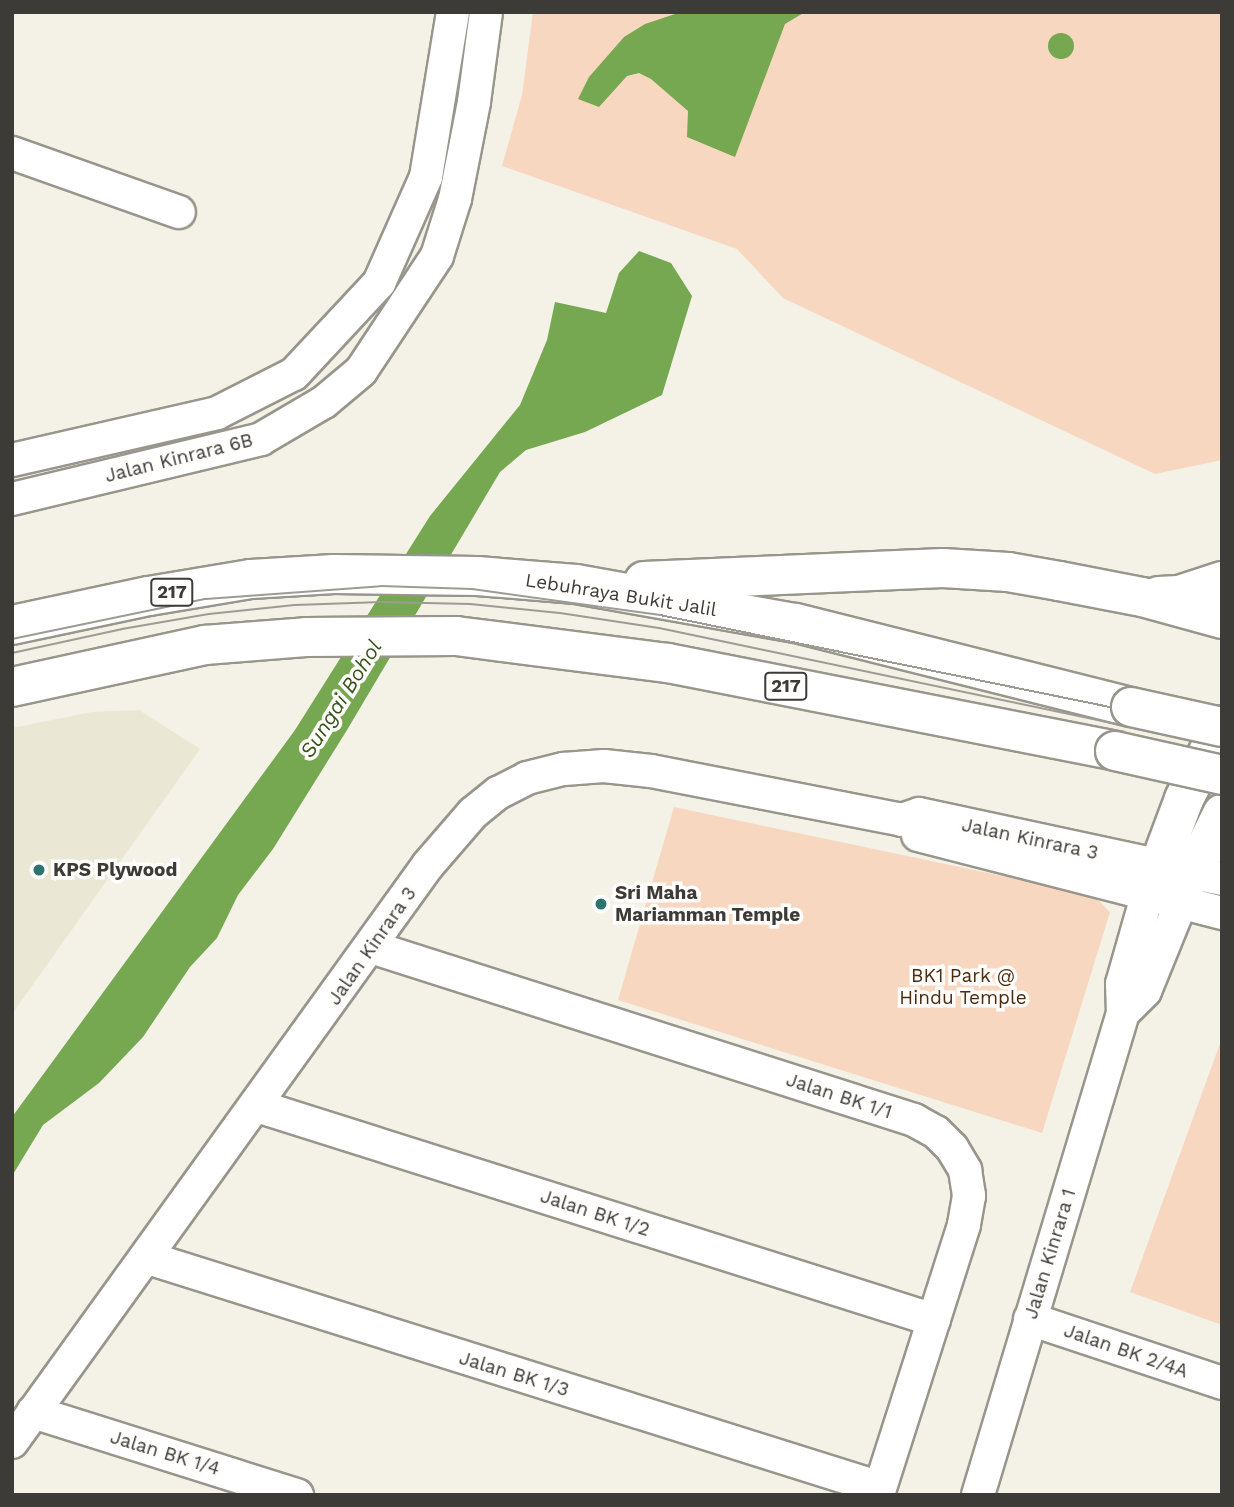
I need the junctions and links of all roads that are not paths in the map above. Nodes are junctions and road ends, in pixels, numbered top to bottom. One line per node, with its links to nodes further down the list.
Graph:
1 (453, 12): 5 (street, Jalan Kinrara 6B)
2 (486, 12): 6 (street, Jalan Kinrara 6B)
3 (12, 153): 4 (street)
4 (179, 212)
5 (12, 460)
6 (12, 499)
7 (1222, 581): 9 (main road)
8 (576, 584): 9 (main road); 11 (main road, Lebuhraya Bukit Jalil / 217); 13 (main road, Lebuhraya Bukit Jalil / 217, bridge)
9 (1142, 597): 10 (main road)
10 (1222, 618)
11 (12, 625)
12 (12, 687): 14 (main road, 217, bridge)
13 (1222, 726): 16 (main road)
14 (1222, 775)
15 (1222, 814): 16 (main road)
16 (1180, 884): 17 (street, Jalan Kinrara 3); 18 (street, Jalan Kinrara 3); 21 (street, Jalan Kinrara 1)
17 (1222, 913)
18 (371, 947): 19 (street, Jalan Kinrara 3); 22 (street, Jalan BK 1/1)
19 (257, 1106): 20 (street, Jalan Kinrara 3); 22 (street, Jalan BK 1/2)
20 (148, 1258): 24 (street, Jalan Kinrara 3); 26 (street, Jalan BK 1/3)
21 (1030, 1319): 23 (street, Jalan BK 2/4A); 28 (street, Jalan Kinrara 1)
22 (934, 1320): 26 (street, Jalan BK 1/1)
23 (1222, 1384)
24 (33, 1412): 25 (street, Jalan Kinrara 3); 27 (street, Jalan BK 1/4)
25 (12, 1442)
26 (879, 1492)
27 (297, 1495)
28 (978, 1495)

